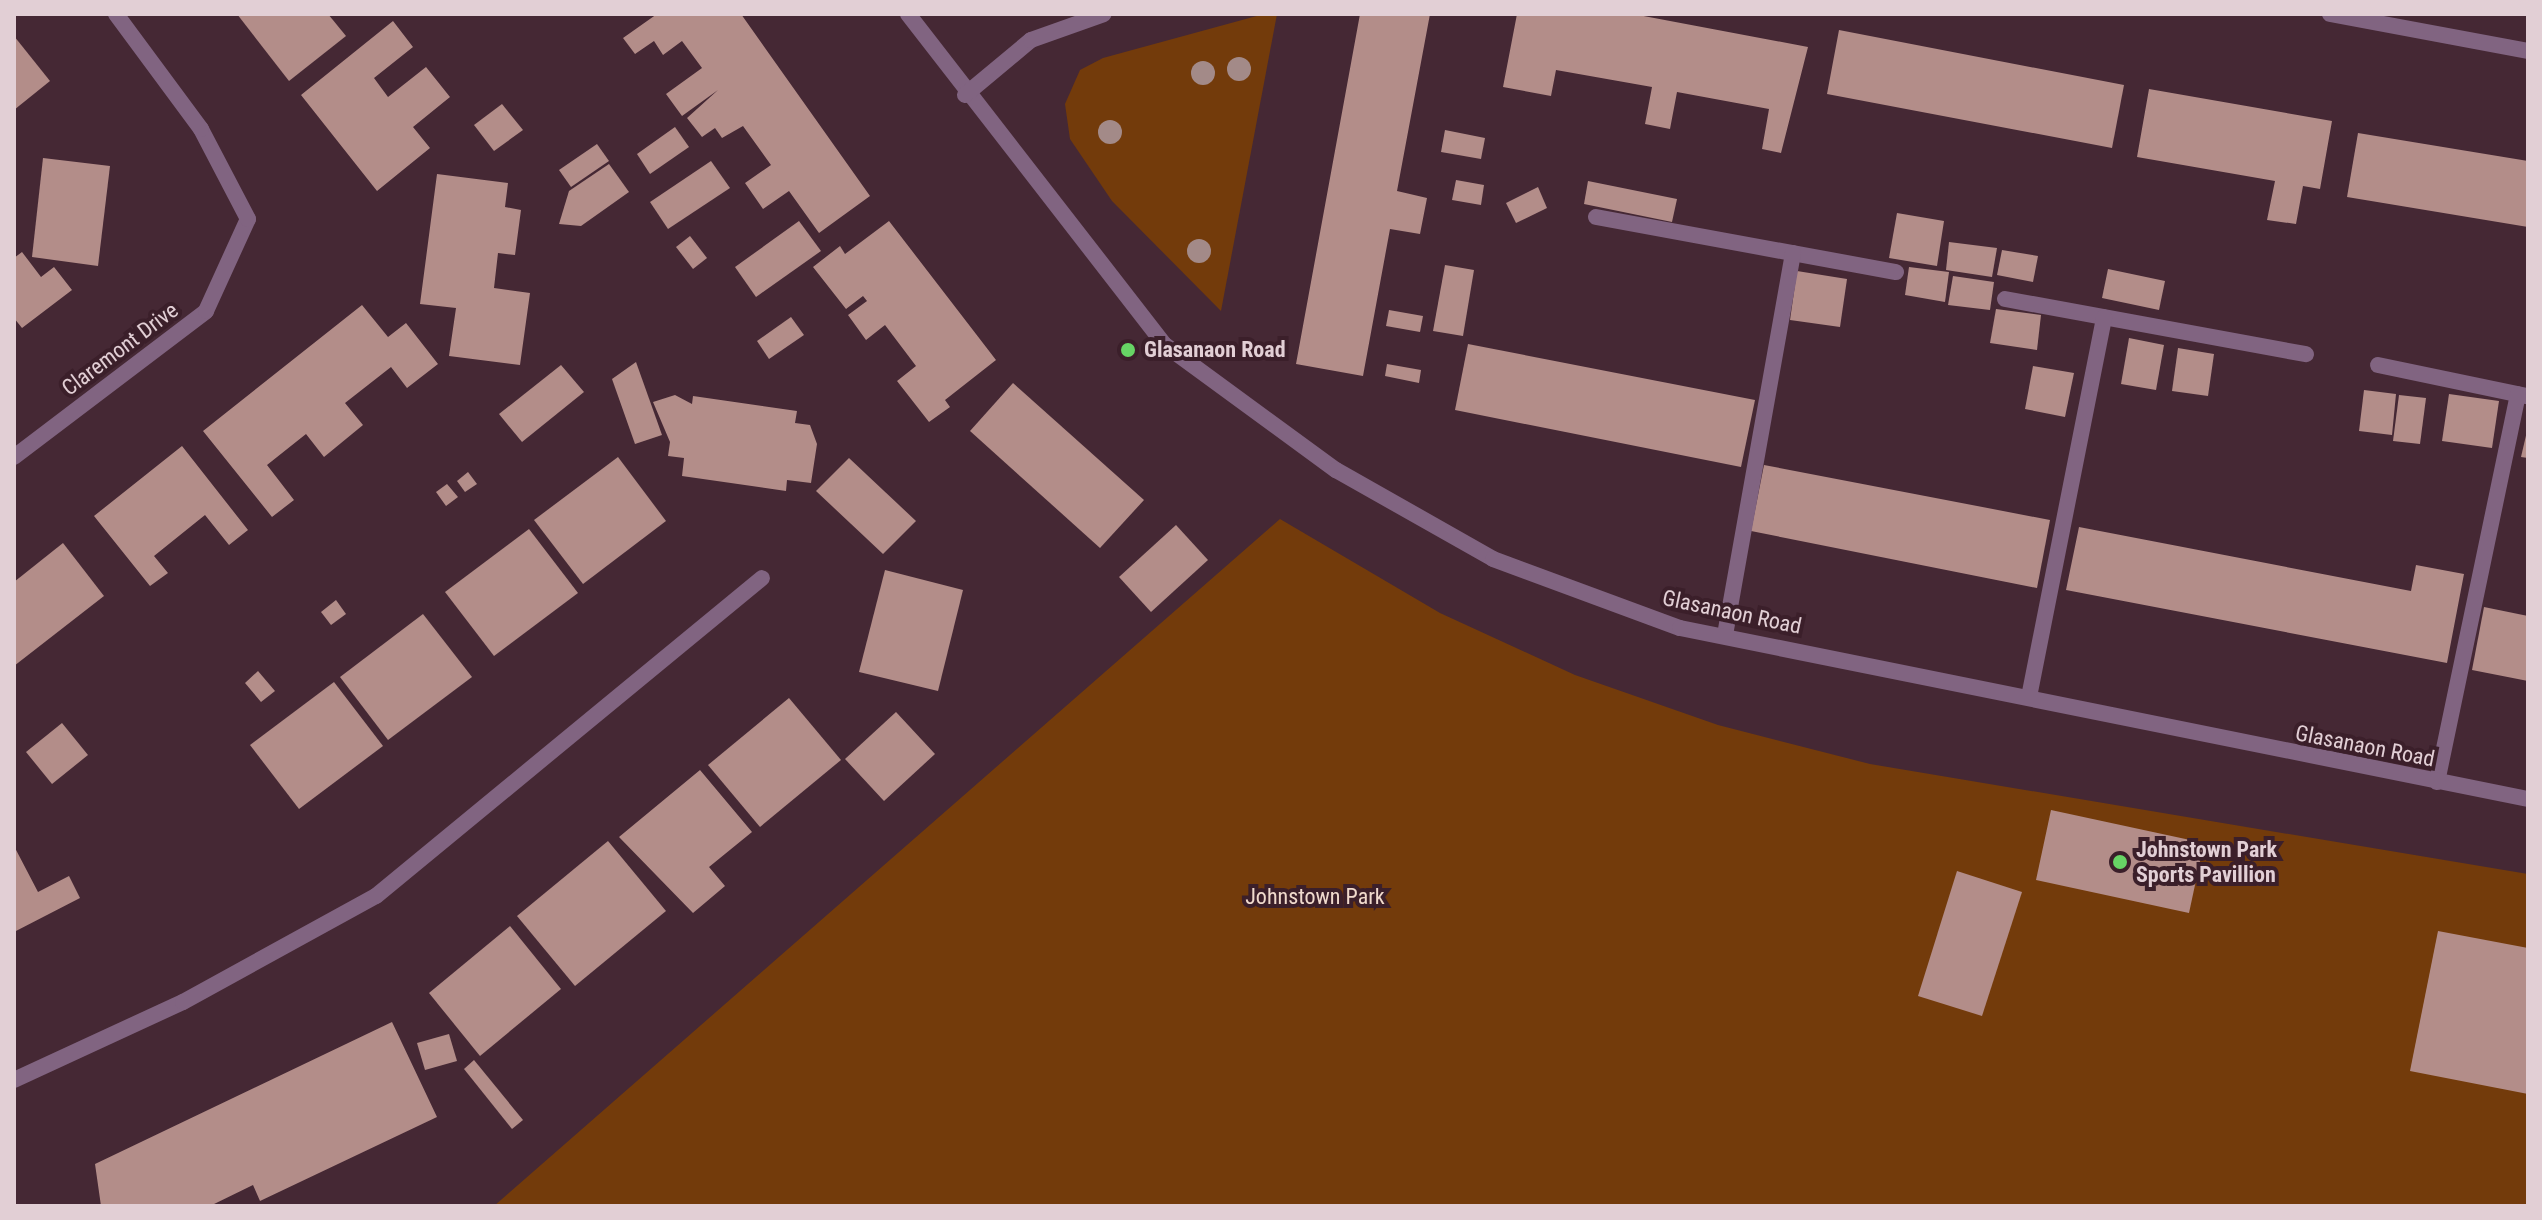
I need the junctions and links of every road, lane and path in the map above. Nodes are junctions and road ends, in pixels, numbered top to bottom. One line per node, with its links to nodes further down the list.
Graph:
1 (116, 14): 15 (street, Claremont Drive)
2 (908, 14): 6 (street, Glasanaon Road)
3 (1104, 14): 6 (street)
4 (2330, 14): 5 (street)
5 (2528, 51)
6 (965, 95): 17 (street, Glasanaon Road)
7 (1596, 217): 8 (street)
8 (1793, 253): 9 (street); 17 (street)
9 (1896, 272)
10 (2005, 299): 11 (street)
11 (2104, 317): 12 (street); 18 (street)
12 (2306, 354)
13 (2378, 365): 14 (street)
14 (2523, 395): 19 (street)
15 (14, 457)
16 (762, 578): 21 (street)
17 (1725, 635): 18 (street, Glasanaon Road)
18 (2029, 697): 19 (street, Glasanaon Road)
19 (2437, 782): 20 (street, Glasanaon Road)
20 (2528, 799)
21 (14, 1080)

